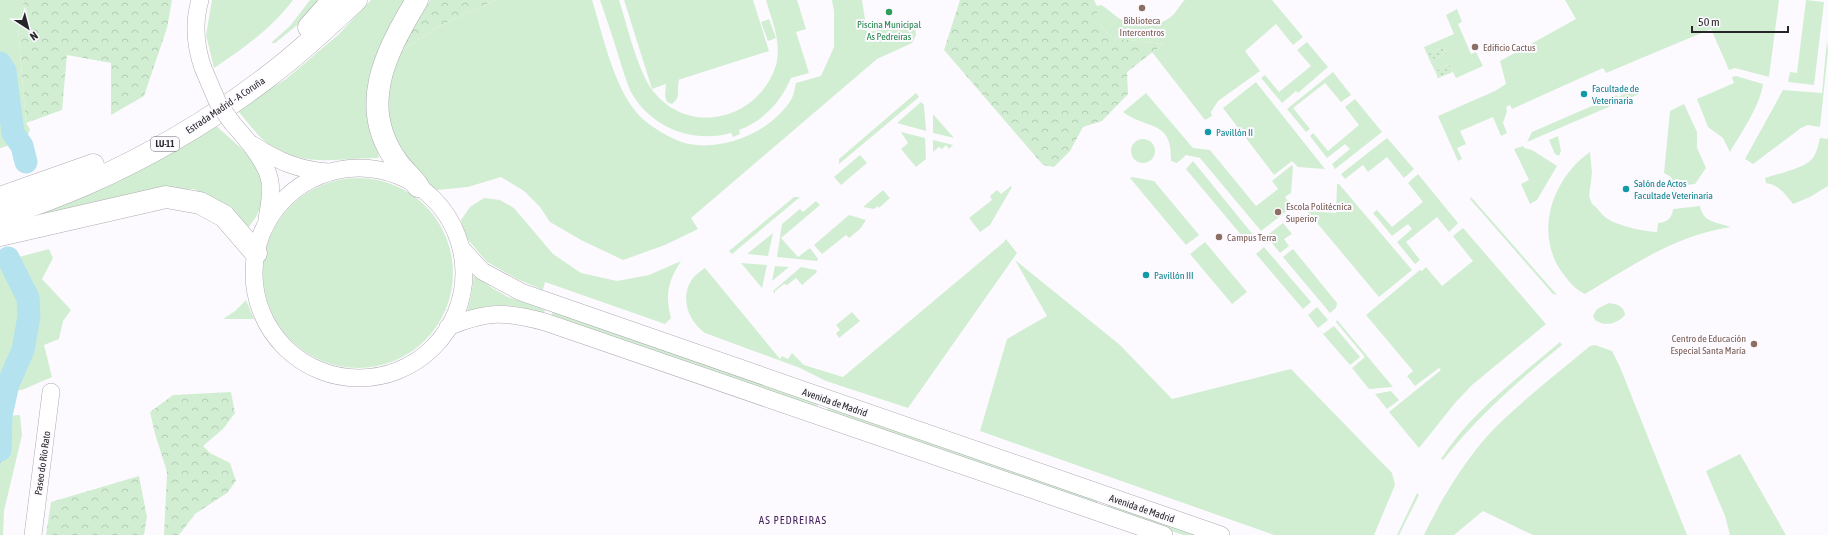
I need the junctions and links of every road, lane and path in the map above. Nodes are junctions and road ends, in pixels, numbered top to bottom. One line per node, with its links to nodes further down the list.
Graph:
1 (200, 0): 7 (street, bridge)
2 (331, 0): 6 (highway)
3 (356, 0): 5 (highway, Estrada Madrid - A Coruña)
4 (417, 0): 9 (highway)
5 (311, 40): 6 (highway, Estrada Madrid - A Coruña / LU-11); 11 (highway, Estrada Madrid - A Coruña / LU-11)
6 (234, 88): 10 (highway, Estrada Madrid - A Coruña / LU-11)
7 (251, 144): 8 (street); 12 (street)
8 (328, 172): 9 (street); 12 (street)
9 (418, 186): 14 (street)
10 (0, 198)
11 (0, 215)
12 (266, 224): 15 (street)
13 (0, 235): 15 (highway)
14 (461, 248): 16 (street); 20 (street, Avenida de Madrid)
15 (256, 253): 16 (street)
16 (448, 327): 19 (street, Avenida de Madrid)
17 (50, 392): 18 (street, Paseo do Río Rato)
18 (33, 535)
19 (1164, 535)
20 (1221, 535)

